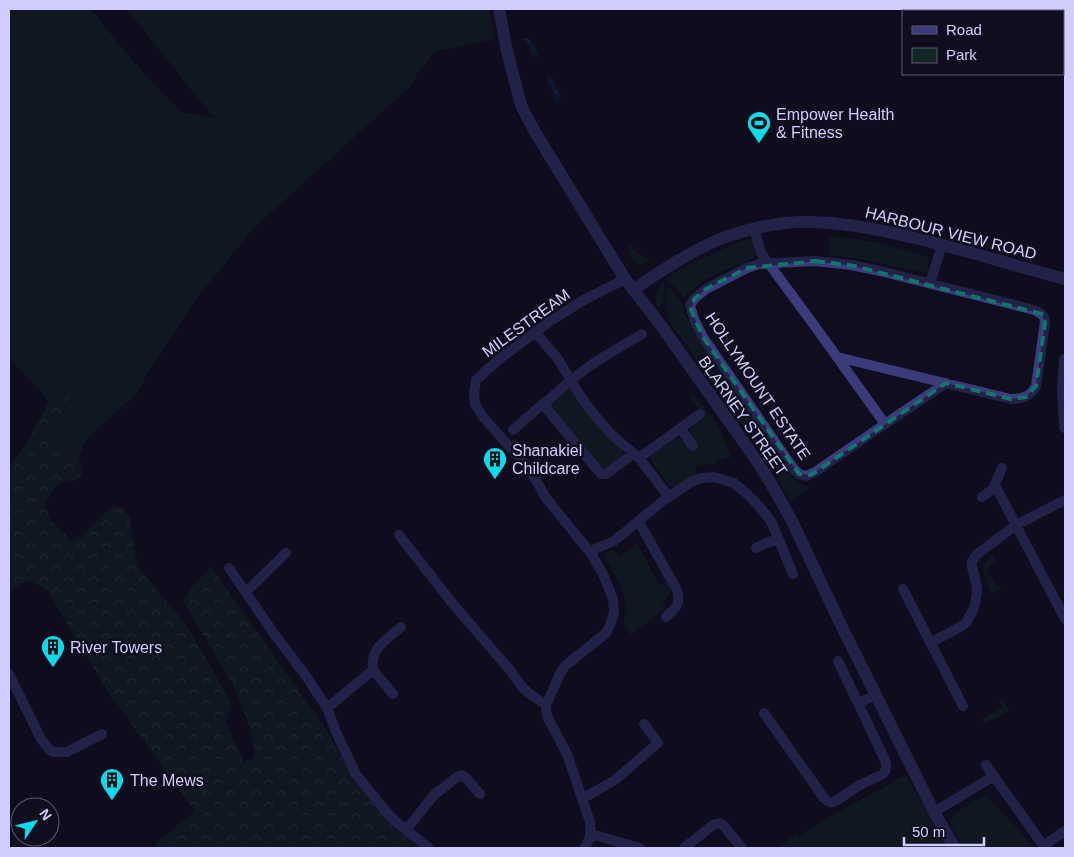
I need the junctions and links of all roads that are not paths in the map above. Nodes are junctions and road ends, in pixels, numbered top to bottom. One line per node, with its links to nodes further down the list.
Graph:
1 (499, 9): 5 (street, BLARNEY STREET)
2 (754, 229): 3 (street, HARBOUR VIEW ROAD); 4 (street); 8 (street, HARBOUR VIEW ROAD)
3 (942, 245): 6 (street, HARBOUR VIEW ROAD); 7 (street)
4 (770, 264): 7 (street, HOLLYMOUNT ESTATE); 11 (street); 17 (street, HOLLYMOUNT ESTATE)
5 (625, 279): 8 (street, BLARNEY STREET); 9 (street, MILESTREAM)
6 (1065, 279)
7 (930, 283): 14 (street, HOLLYMOUNT ESTATE)
8 (634, 290): 47 (street, BLARNEY STREET)
9 (535, 332): 13 (street); 33 (street, MILESTREAM)
10 (642, 334): 13 (street)
11 (837, 357): 14 (street, HOLLYMOUNT ESTATE); 17 (street)
12 (1065, 360): 18 (street)
13 (571, 380): 15 (street); 22 (street)
14 (946, 383): 17 (street, HOLLYMOUNT ESTATE)
15 (545, 402): 20 (street); 22 (street)
16 (700, 414): 19 (street)
17 (885, 424)
18 (1065, 427)
19 (680, 428): 21 (street); 22 (street)
20 (513, 430)
21 (693, 446)
22 (636, 456): 26 (street)
23 (1002, 468): 24 (street)
24 (995, 485): 25 (street); 29 (street)
25 (982, 497)
26 (669, 498): 28 (street); 31 (street)
27 (1065, 500): 29 (street)
28 (639, 522): 33 (street); 39 (street)
29 (1016, 525): 40 (street); 42 (street)
30 (399, 535): 48 (street)
31 (778, 539): 32 (street); 36 (street)
32 (756, 548)
33 (590, 552): 48 (street, MILESTREAM)
34 (286, 553): 38 (street)
35 (229, 568): 38 (street)
36 (793, 574)
37 (903, 589): 42 (street)
38 (246, 592): 51 (street)
39 (666, 617)
40 (1065, 619)
41 (401, 627): 44 (street)
42 (930, 643): 50 (street)
43 (838, 660): 49 (street)
44 (374, 670): 46 (street); 51 (street)
45 (9, 674): 54 (street)
46 (393, 694)
47 (876, 695): 49 (street); 59 (street, BLARNEY STREET)
48 (546, 704): 58 (street)
49 (858, 704): 52 (street)
50 (963, 706)
51 (328, 708): 60 (street)
52 (764, 713)
53 (644, 724): 58 (street)
54 (102, 734)
55 (986, 764): 56 (street)
56 (994, 776): 59 (street); 63 (street)
57 (480, 794): 60 (street)
58 (582, 799): 62 (street)
59 (934, 812): 69 (street, BLARNEY STREET)
60 (406, 830): 64 (street)
61 (1065, 832): 63 (street)
62 (591, 834): 65 (street); 66 (street)
63 (1044, 847)
64 (429, 848)
65 (584, 848)
66 (640, 848)
67 (684, 848): 68 (street)
68 (742, 848)
69 (956, 848)

